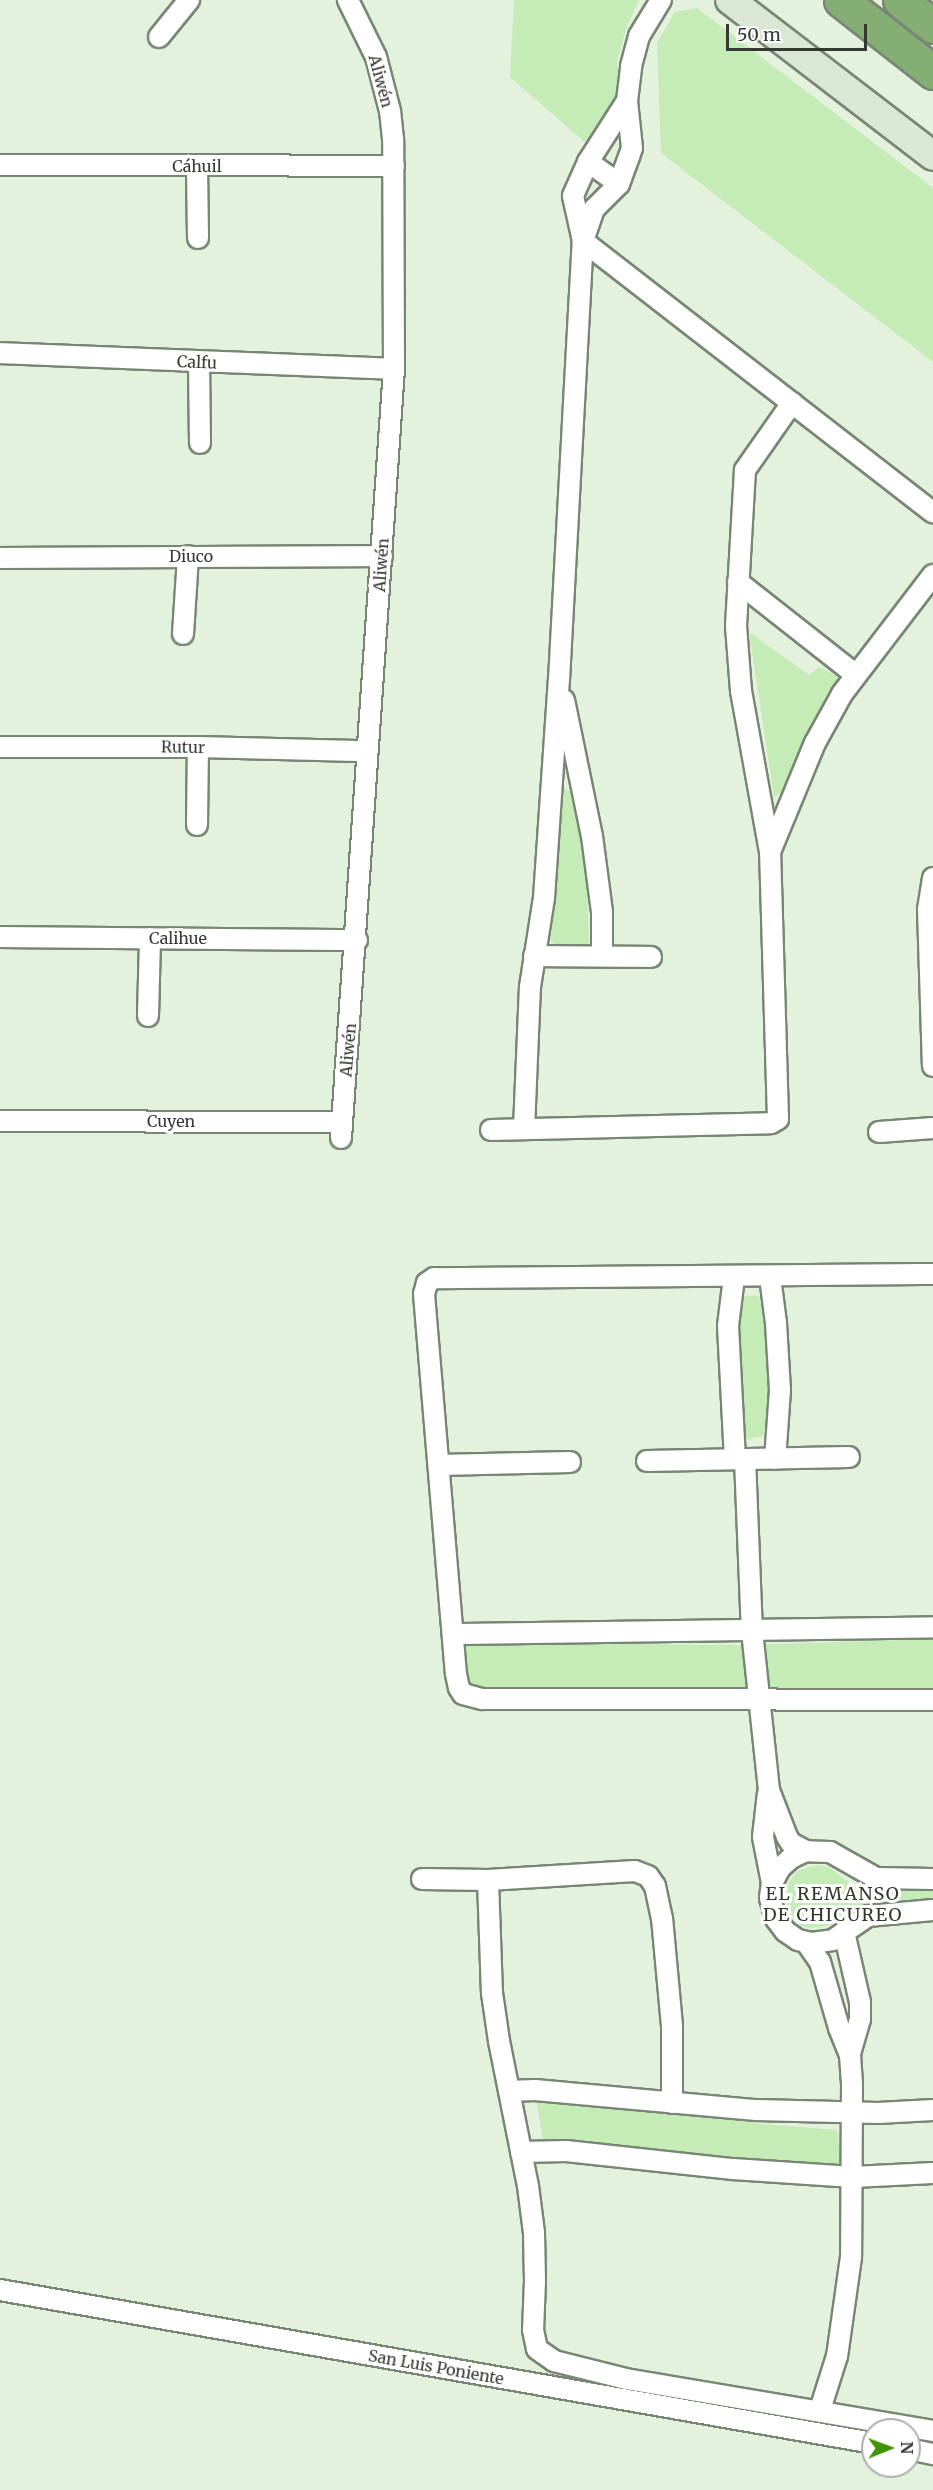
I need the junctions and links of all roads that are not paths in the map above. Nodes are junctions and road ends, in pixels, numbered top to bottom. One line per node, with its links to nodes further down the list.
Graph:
1 (189, 0): 8 (street)
2 (348, 0): 15 (street, Aliwén)
3 (661, 0): 10 (street)
4 (730, 0): 11 (street)
5 (841, 0): 9 (highway)
6 (900, 0): 7 (highway)
7 (933, 26)
8 (159, 37)
9 (933, 72)
10 (627, 101): 12 (street); 16 (street)
11 (933, 156)
12 (588, 162): 16 (street); 18 (street)
13 (0, 165): 14 (street, Cáhuil)
14 (197, 166): 15 (street, Cáhuil); 17 (street)
15 (394, 166): 21 (street, Aliwén)
16 (619, 184): 18 (street)
17 (198, 238)
18 (583, 241): 22 (street); 32 (street)
19 (0, 353): 20 (street, Calfu)
20 (199, 362): 21 (street, Calfu); 23 (street)
21 (394, 369): 26 (street, Aliwén)
22 (792, 403): 24 (street); 29 (street)
23 (200, 443)
24 (933, 512)
25 (188, 556): 26 (street, Diuco); 27 (street, Diuco); 30 (street)
26 (382, 556): 35 (street, Aliwén)
27 (0, 558)
28 (933, 575): 31 (street)
29 (738, 582): 31 (street); 37 (street)
30 (183, 634)
31 (855, 674): 37 (street)
32 (559, 680): 42 (street); 43 (street)
33 (0, 747): 34 (street, Rutur)
34 (198, 747): 35 (street, Rutur); 36 (street)
35 (367, 751): 41 (street, Aliwén)
36 (197, 825)
37 (770, 852): 50 (street)
38 (933, 878): 45 (street)
39 (0, 937): 40 (street, Calihue)
40 (150, 938): 41 (street, Calihue); 46 (street)
41 (357, 940): 51 (street, Aliwén)
42 (534, 956): 43 (street); 50 (street)
43 (602, 956): 44 (street)
44 (651, 957)
45 (931, 968): 47 (street)
46 (148, 1016)
47 (933, 1066)
48 (0, 1121): 51 (street, Cuyen)
49 (933, 1128): 53 (street)
50 (524, 1129): 52 (street)
51 (342, 1130)
52 (491, 1130)
53 (879, 1132)
54 (933, 1274): 56 (street)
55 (734, 1277): 56 (street); 58 (street); 62 (street)
56 (770, 1277): 59 (street)
57 (849, 1457): 59 (street)
58 (740, 1459): 59 (street); 60 (street); 64 (street)
59 (775, 1459)
60 (647, 1461)
61 (570, 1462): 62 (street)
62 (439, 1465): 65 (street)
63 (933, 1627): 64 (street)
64 (752, 1631): 65 (street); 66 (street)
65 (453, 1634): 66 (street)
66 (758, 1699): 67 (street); 68 (street)
67 (933, 1700)
68 (769, 1790): 69 (street); 73 (street)
69 (806, 1851): 72 (street); 73 (street)
70 (422, 1880): 71 (street)
71 (488, 1880): 78 (street); 79 (street)
72 (933, 1880)
73 (772, 1882): 76 (street)
74 (933, 1910): 75 (street)
75 (844, 1932): 76 (street); 77 (street)
76 (806, 1942): 77 (street)
77 (850, 2055): 81 (street)
78 (509, 2091): 79 (street); 82 (street)
79 (672, 2103): 81 (street)
80 (933, 2110): 81 (street)
81 (853, 2113): 84 (street)
82 (521, 2152): 84 (street); 86 (street)
83 (933, 2173): 84 (street)
84 (854, 2177): 86 (street)
85 (0, 2290): 88 (street, San Luis Poniente)
86 (820, 2410): 87 (street)
87 (933, 2432)
88 (861, 2441)

